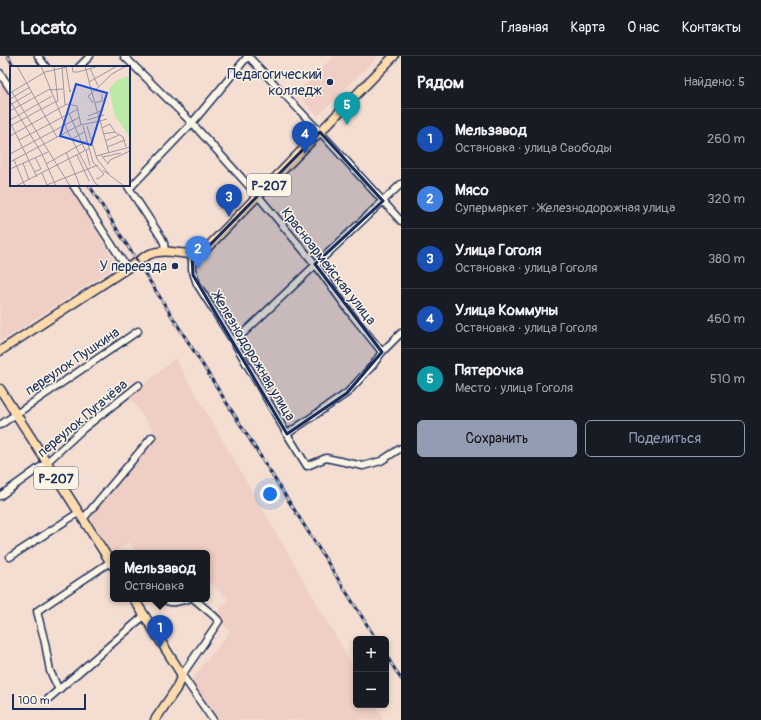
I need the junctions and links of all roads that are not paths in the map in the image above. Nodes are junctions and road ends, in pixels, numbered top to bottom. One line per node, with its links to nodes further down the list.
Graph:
1 (38, 56): 6 (street)
2 (90, 56): 7 (street)
3 (124, 56): 10 (street, Красноармейская улица)
4 (248, 56): 10 (street); 11 (street)
5 (394, 56): 11 (main road, Р-207)
6 (45, 66)
7 (80, 66)
8 (0, 73): 9 (street)
9 (10, 88)
10 (192, 123): 13 (street); 16 (street, Красноармейская улица)
11 (320, 132): 16 (main road, Р-207); 17 (street)
12 (401, 184): 17 (street)
13 (130, 185)
14 (74, 186): 22 (street)
15 (128, 187): 19 (street)
16 (258, 196): 20 (main road, Р-207); 21 (street, Красноармейская улица)
17 (383, 201): 18 (street); 21 (street)
18 (401, 221)
19 (165, 251): 20 (main road); 22 (main road)
20 (192, 254): 25 (street, Железнодорожная улица)
21 (315, 264): 25 (street); 27 (street, Красноармейская улица)
22 (126, 268): 26 (main road)
23 (138, 331): 30 (street, переулок Пушкина)
24 (401, 333): 27 (street)
25 (234, 342): 32 (street, Железнодорожная улица)
26 (0, 351)
27 (382, 352): 32 (street)
28 (139, 385): 35 (street, переулок Пугачёва)
29 (0, 389): 30 (main road, Р-207)
30 (15, 414): 31 (street, переулок Пушкина); 35 (main road, Р-207)
31 (0, 425)
32 (287, 434): 34 (street, Железнодорожная улица)
33 (152, 437): 37 (street)
34 (401, 448)
35 (46, 463): 36 (street, переулок Пугачёва); 37 (main road, Р-207)
36 (0, 496)
37 (80, 516): 38 (street); 39 (main road, Р-207)
38 (10, 557)
39 (110, 561)
40 (110, 565): 45 (street)
41 (136, 602): 43 (main road)
42 (198, 602): 44 (street)
43 (145, 615): 44 (main road); 45 (street)
44 (182, 675): 47 (main road); 48 (street)
45 (59, 690): 46 (street)
46 (48, 699)
47 (155, 720)
48 (213, 720)

